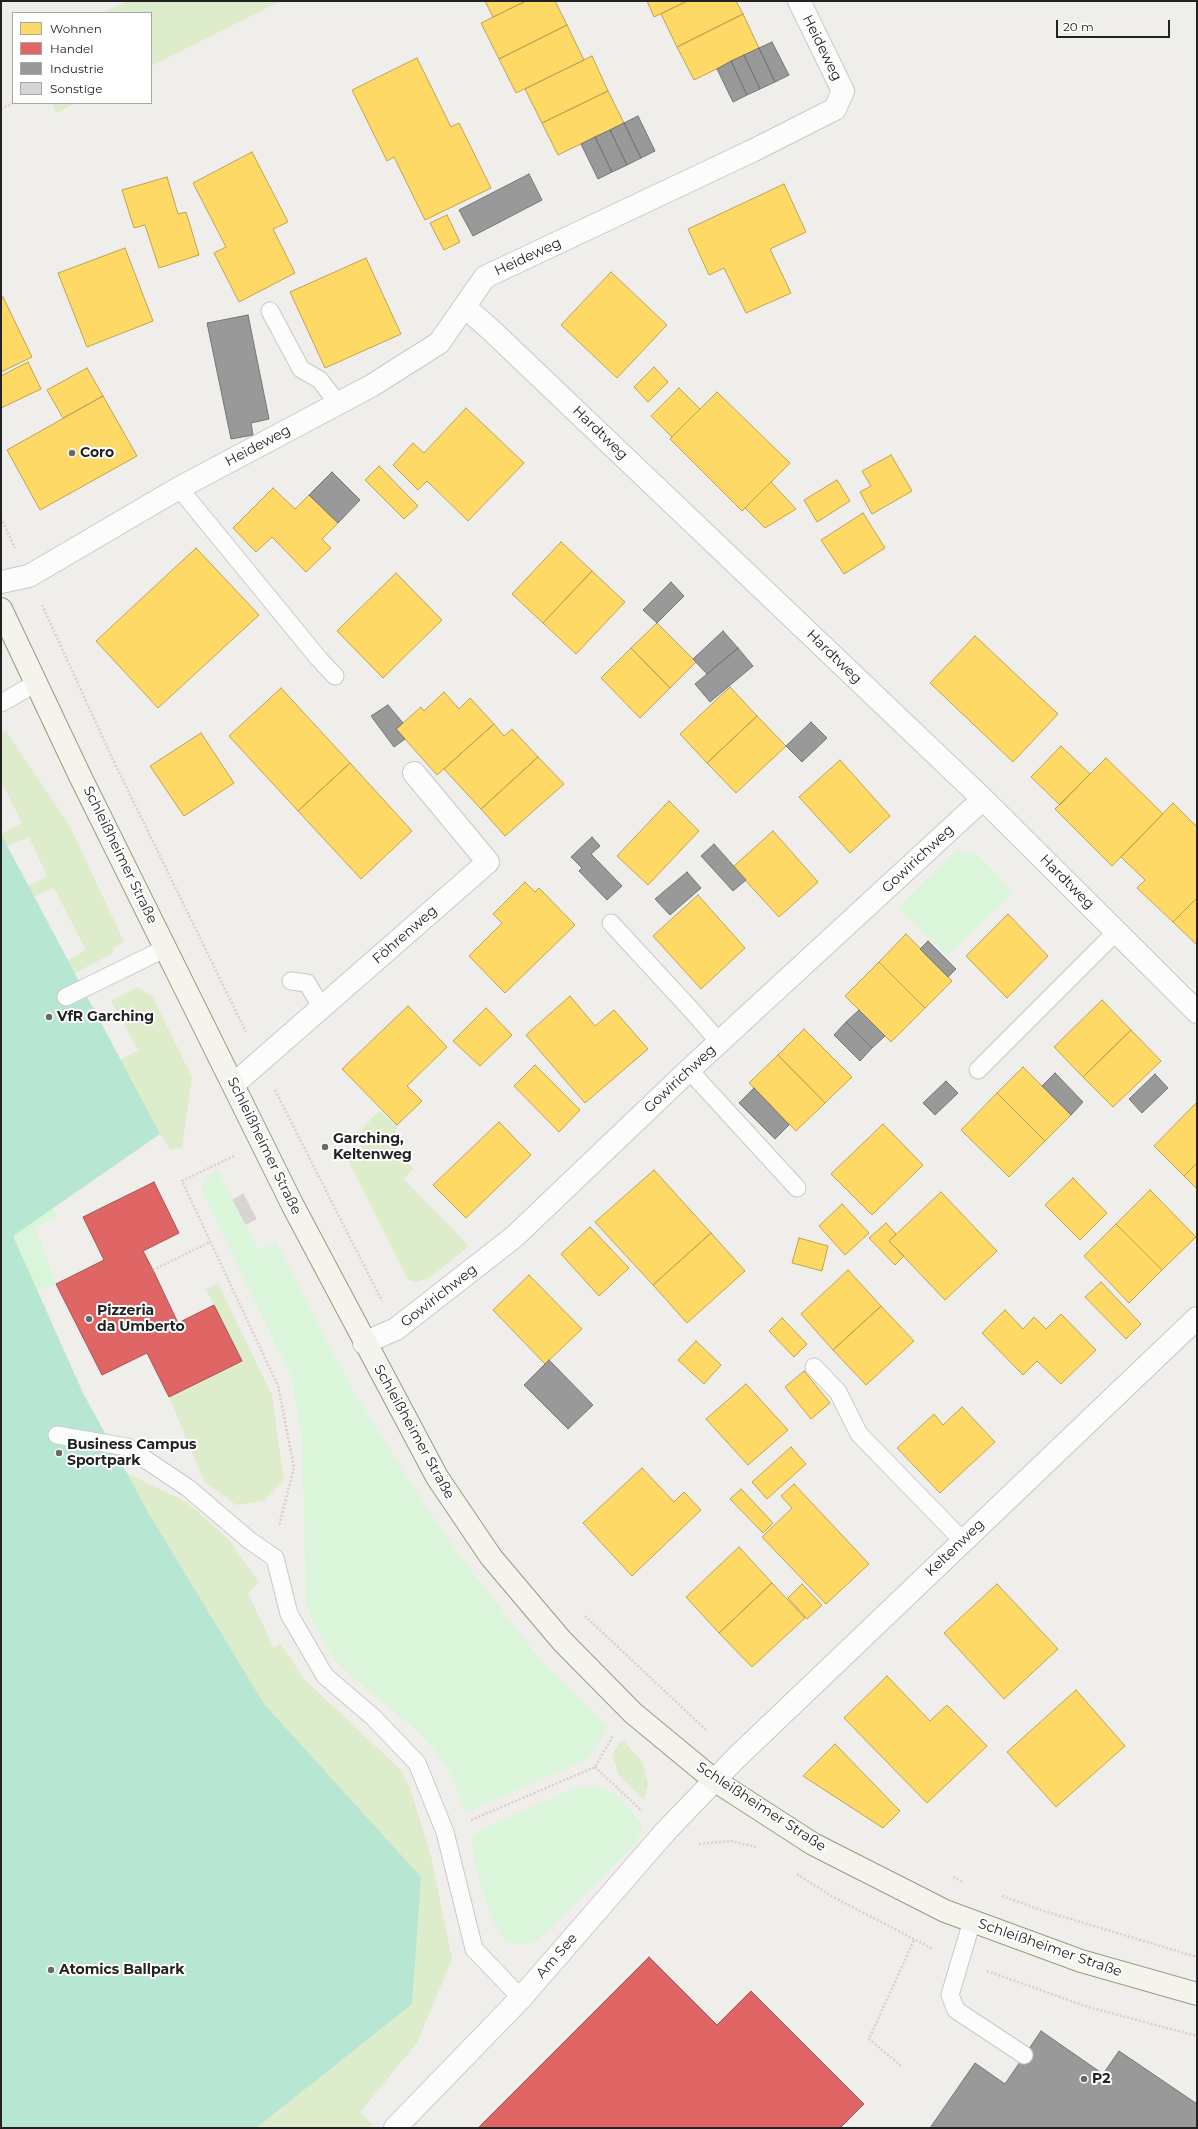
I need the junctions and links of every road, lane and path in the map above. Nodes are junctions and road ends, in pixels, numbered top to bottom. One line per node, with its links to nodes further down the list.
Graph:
1 (799, 1): 4 (street, Heideweg)
2 (12, 104): 3 (path)
3 (1, 109)
4 (466, 307): 6 (street, Heideweg); 16 (street, Hardtweg)
5 (270, 311): 6 (lane)
6 (338, 404): 7 (street, Heideweg)
7 (179, 488): 9 (street, Heideweg); 12 (lane)
8 (1, 518): 9 (path)
9 (29, 576): 10 (street, Heideweg); 25 (path)
10 (1, 582)
11 (1, 609): 13 (street, Schleißheimer Straße)
12 (335, 676)
13 (36, 683): 14 (lane); 19 (street, Schleißheimer Straße)
14 (1, 703)
15 (414, 773): 22 (street, Föhrenweg)
16 (983, 799): 18 (street, Hardtweg); 24 (street, Gowirichweg)
17 (610, 923): 24 (lane)
18 (1117, 931): 23 (street, Hardtweg); 27 (lane)
19 (166, 948): 21 (lane); 28 (street, Schleißheimer Straße)
20 (291, 981): 22 (lane)
21 (66, 997)
22 (322, 1008): 25 (street, Föhrenweg)
23 (1197, 1012)
24 (719, 1042): 26 (street, Gowirichweg)
25 (260, 1062): 28 (street, Föhrenweg); 29 (path)
26 (689, 1070): 31 (lane); 35 (street, Gowirichweg)
27 (978, 1070)
28 (234, 1084): 30 (street, Schleißheimer Straße)
29 (292, 1124): 30 (path); 35 (path)
30 (261, 1141): 32 (path); 36 (street, Schleißheimer Straße)
31 (797, 1188)
32 (210, 1242): 33 (path); 40 (path)
33 (152, 1270)
34 (1197, 1318): 39 (street, Keltenweg)
35 (396, 1329): 36 (street, Gowirichweg)
36 (364, 1343): 43 (street, Schleißheimer Straße)
37 (814, 1367): 39 (lane)
38 (57, 1435): 40 (lane)
39 (963, 1541): 44 (street, Keltenweg)
40 (275, 1558): 47 (lane)
41 (584, 1615): 42 (path)
42 (660, 1686): 43 (path); 44 (path)
43 (633, 1713): 45 (path); 46 (street, Schleißheimer Straße)
44 (736, 1758): 46 (street, Keltenweg)
45 (595, 1767): 47 (path); 48 (path)
46 (714, 1780): 48 (street, Am See); 52 (street, Schleißheimer Straße)
47 (445, 1832): 56 (lane)
48 (665, 1832): 56 (street, Am See)
49 (946, 1874): 50 (path)
50 (968, 1884)
51 (996, 1894): 54 (path)
52 (972, 1921): 55 (street, Schleißheimer Straße); 57 (lane)
53 (914, 1940): 58 (path)
54 (1197, 1957)
55 (1197, 1994)
56 (521, 1998): 59 (street, Am See)
57 (1024, 2055)
58 (901, 2066)
59 (395, 2128)

